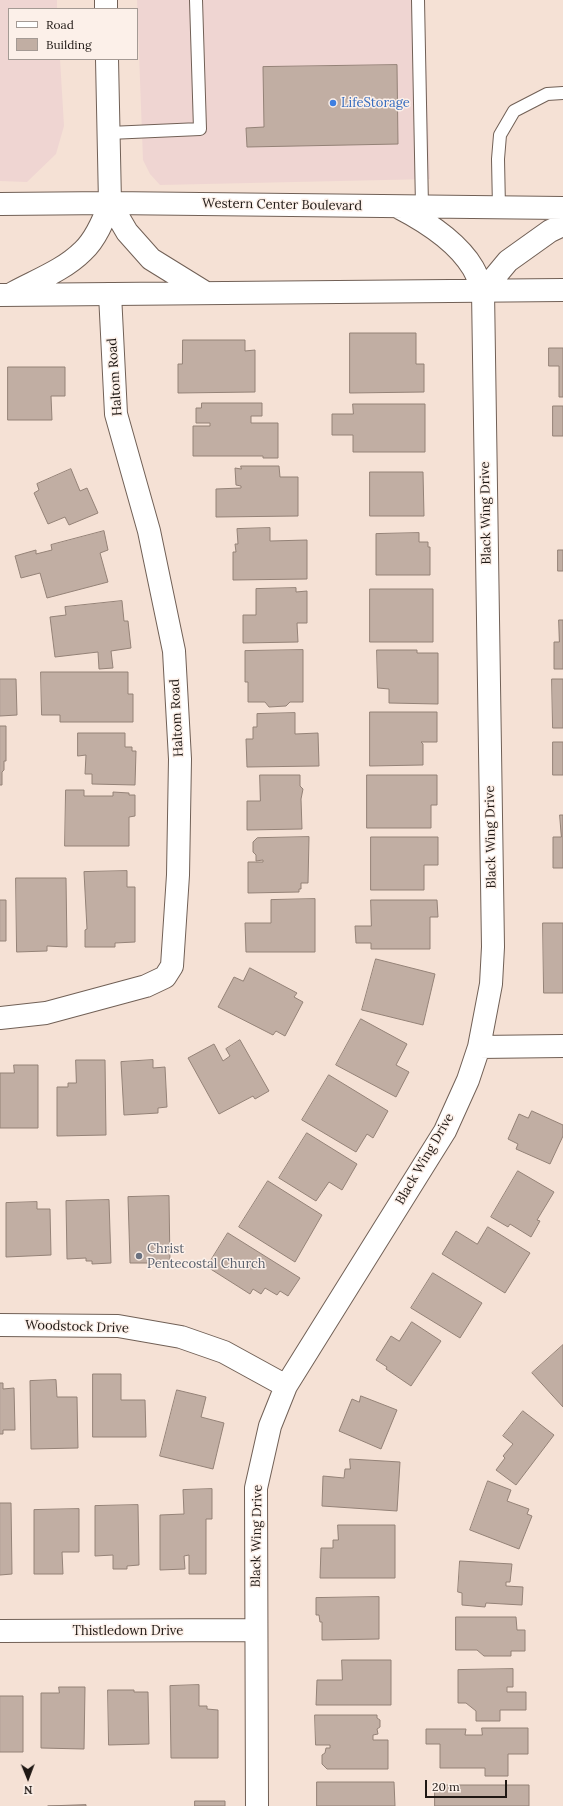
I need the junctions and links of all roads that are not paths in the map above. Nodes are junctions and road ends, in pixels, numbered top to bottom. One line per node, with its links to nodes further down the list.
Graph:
1 (196, 0): 5 (lane)
2 (418, 0): 9 (lane)
3 (107, 60): 5 (street)
4 (563, 93): 10 (lane)
5 (109, 133): 6 (street)
6 (110, 203): 7 (street, Western Center Boulevard); 8 (street, Western Center Boulevard); 15 (street); 17 (street)
7 (0, 204)
8 (397, 206): 9 (street, Western Center Boulevard); 14 (street)
9 (422, 206): 10 (street, Western Center Boulevard)
10 (499, 208): 11 (street, Western Center Boulevard)
11 (563, 208)
12 (563, 225): 14 (street)
13 (563, 290): 14 (street)
14 (483, 291): 15 (street); 20 (street, Black Wing Drive)
15 (206, 293): 16 (street)
16 (110, 294): 17 (street); 18 (street, Haltom Road)
17 (5, 295)
18 (0, 1018)
19 (563, 1046): 20 (street)
20 (479, 1047): 22 (street, Black Wing Drive)
21 (0, 1325): 22 (street, Woodstock Drive)
22 (286, 1386): 23 (street, Black Wing Drive)
23 (256, 1630): 24 (street, Thistledown Drive); 25 (street, Black Wing Drive)
24 (0, 1631)
25 (257, 1806)

